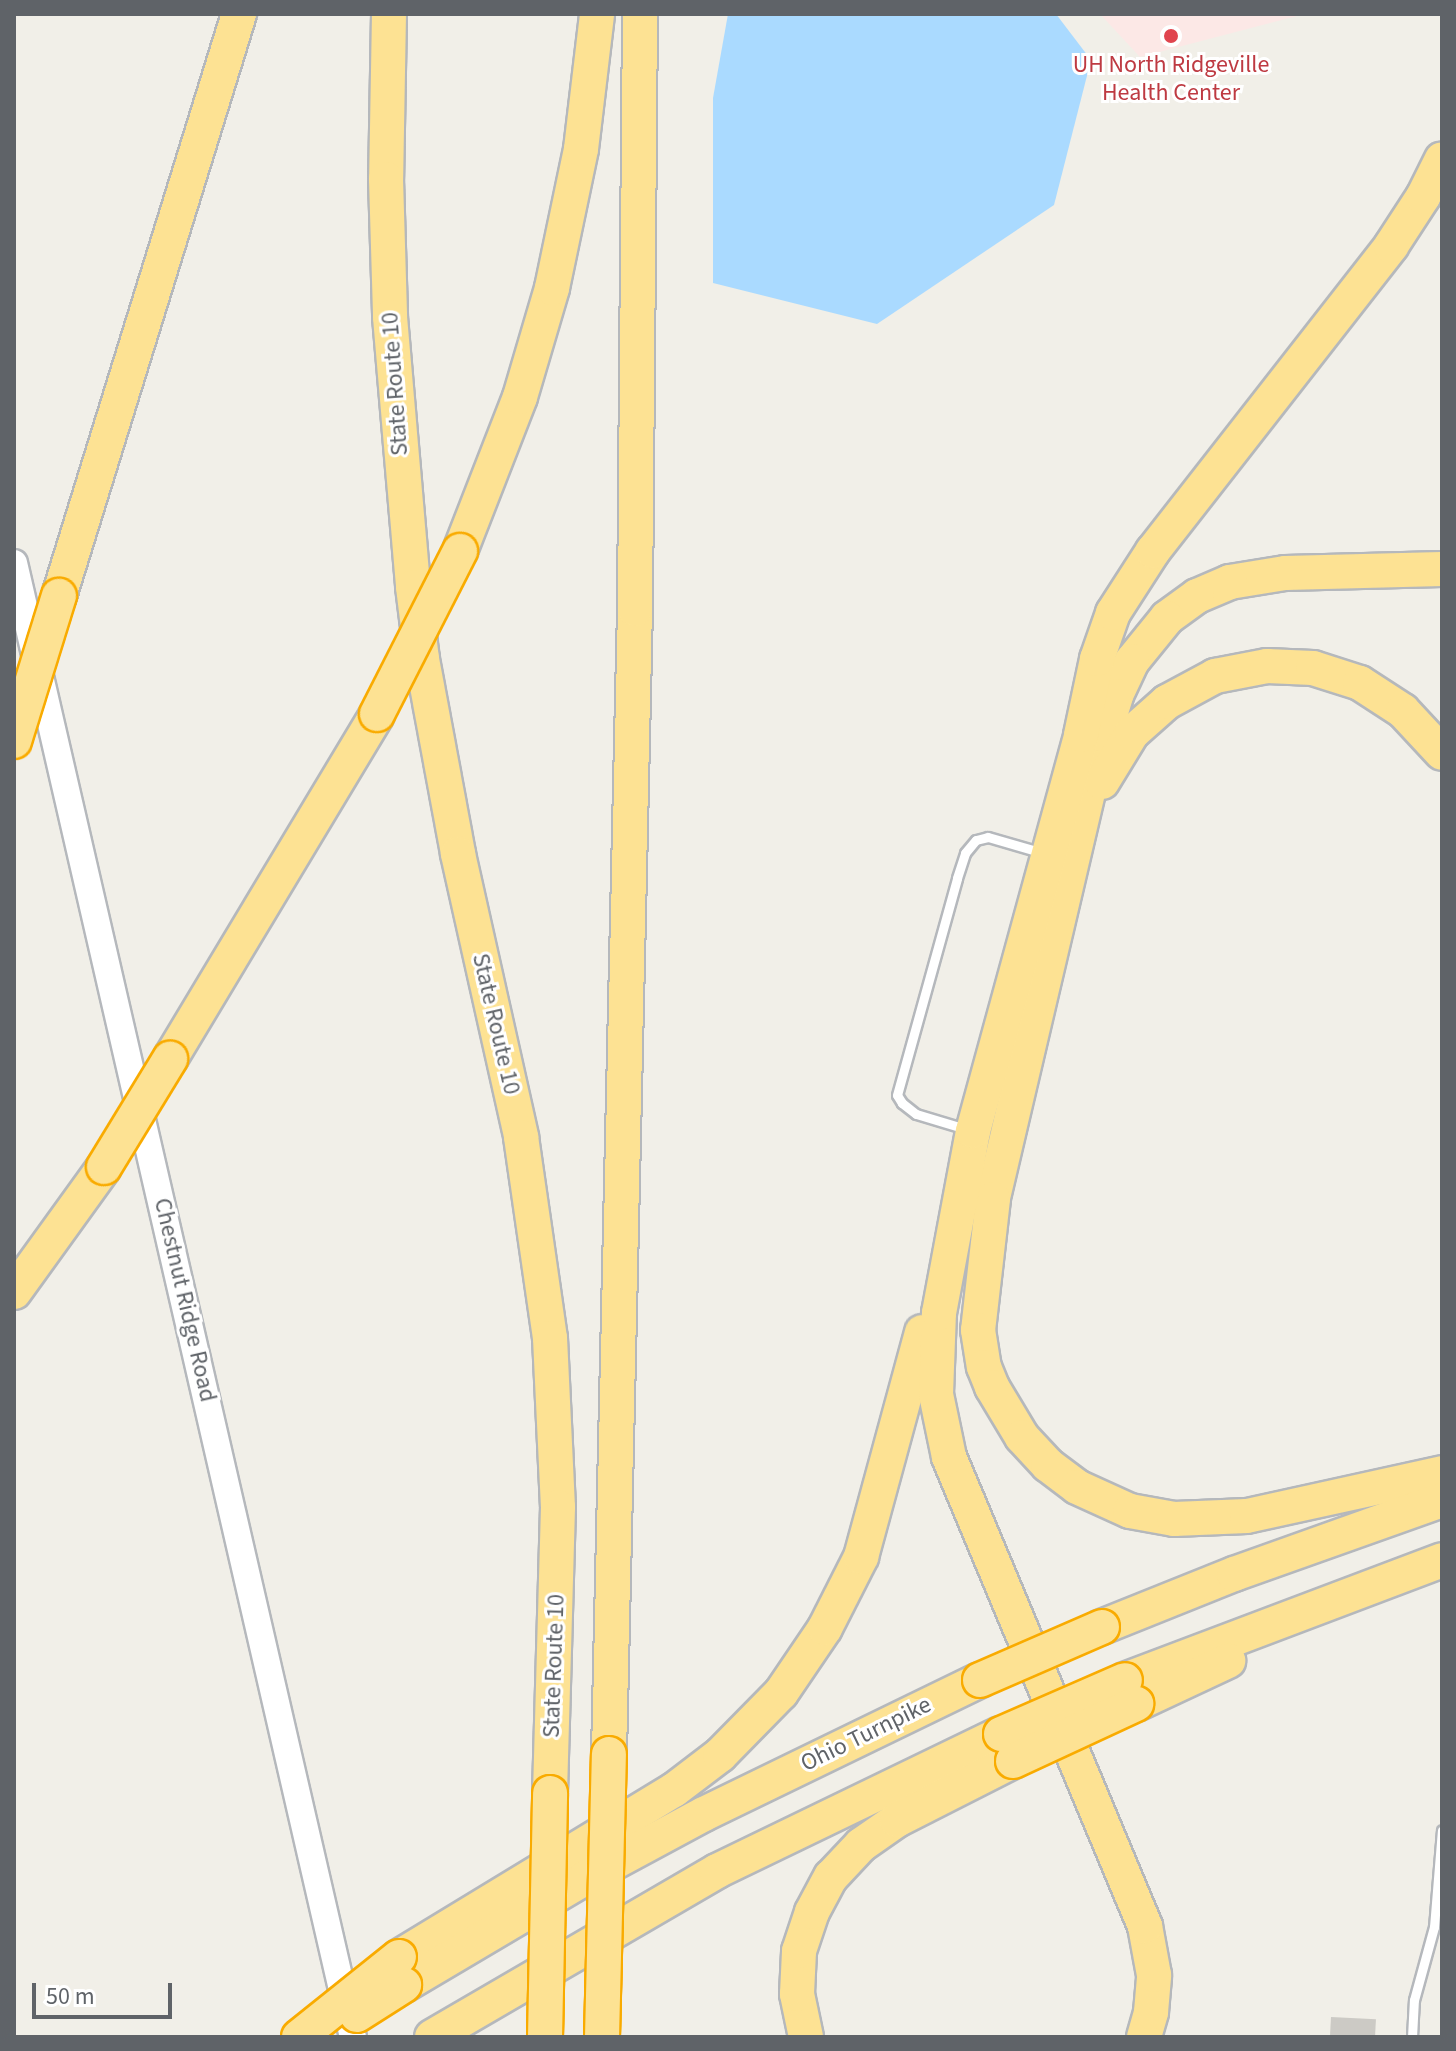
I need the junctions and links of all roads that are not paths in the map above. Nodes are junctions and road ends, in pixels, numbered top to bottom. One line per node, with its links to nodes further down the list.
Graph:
1 (239, 14): 9 (highway, bridge)
2 (389, 14): 25 (highway, State Route 10, bridge)
3 (597, 14): 15 (highway, bridge)
4 (640, 14): 26 (highway, bridge)
5 (1442, 159): 8 (highway)
6 (14, 563): 23 (street, Chestnut Ridge Road)
7 (1433, 563): 8 (highway); 11 (highway)
8 (1081, 735): 11 (highway)
9 (14, 741)
10 (1442, 753): 11 (highway)
11 (1062, 850): 12 (highway); 12 (lane); 13 (highway)
12 (973, 1131): 14 (highway)
13 (993, 1199): 16 (highway); 29 (highway)
14 (954, 1224): 20 (highway); 28 (highway)
15 (14, 1292)
16 (1434, 1489): 20 (highway, Ohio Turnpike, bridge)
17 (1435, 1562): 18 (highway, bridge)
18 (1007, 1748): 24 (highway); 27 (highway)
19 (1442, 1830): 30 (lane)
20 (402, 1971): 21 (highway, bridge); 22 (highway, Ohio Turnpike, bridge)
21 (299, 2037)
22 (323, 2037)
23 (353, 2037)
24 (432, 2037)
25 (545, 2037)
26 (602, 2037)
27 (806, 2037)
28 (1144, 2037)
29 (1161, 2037)
30 (1412, 2037)

